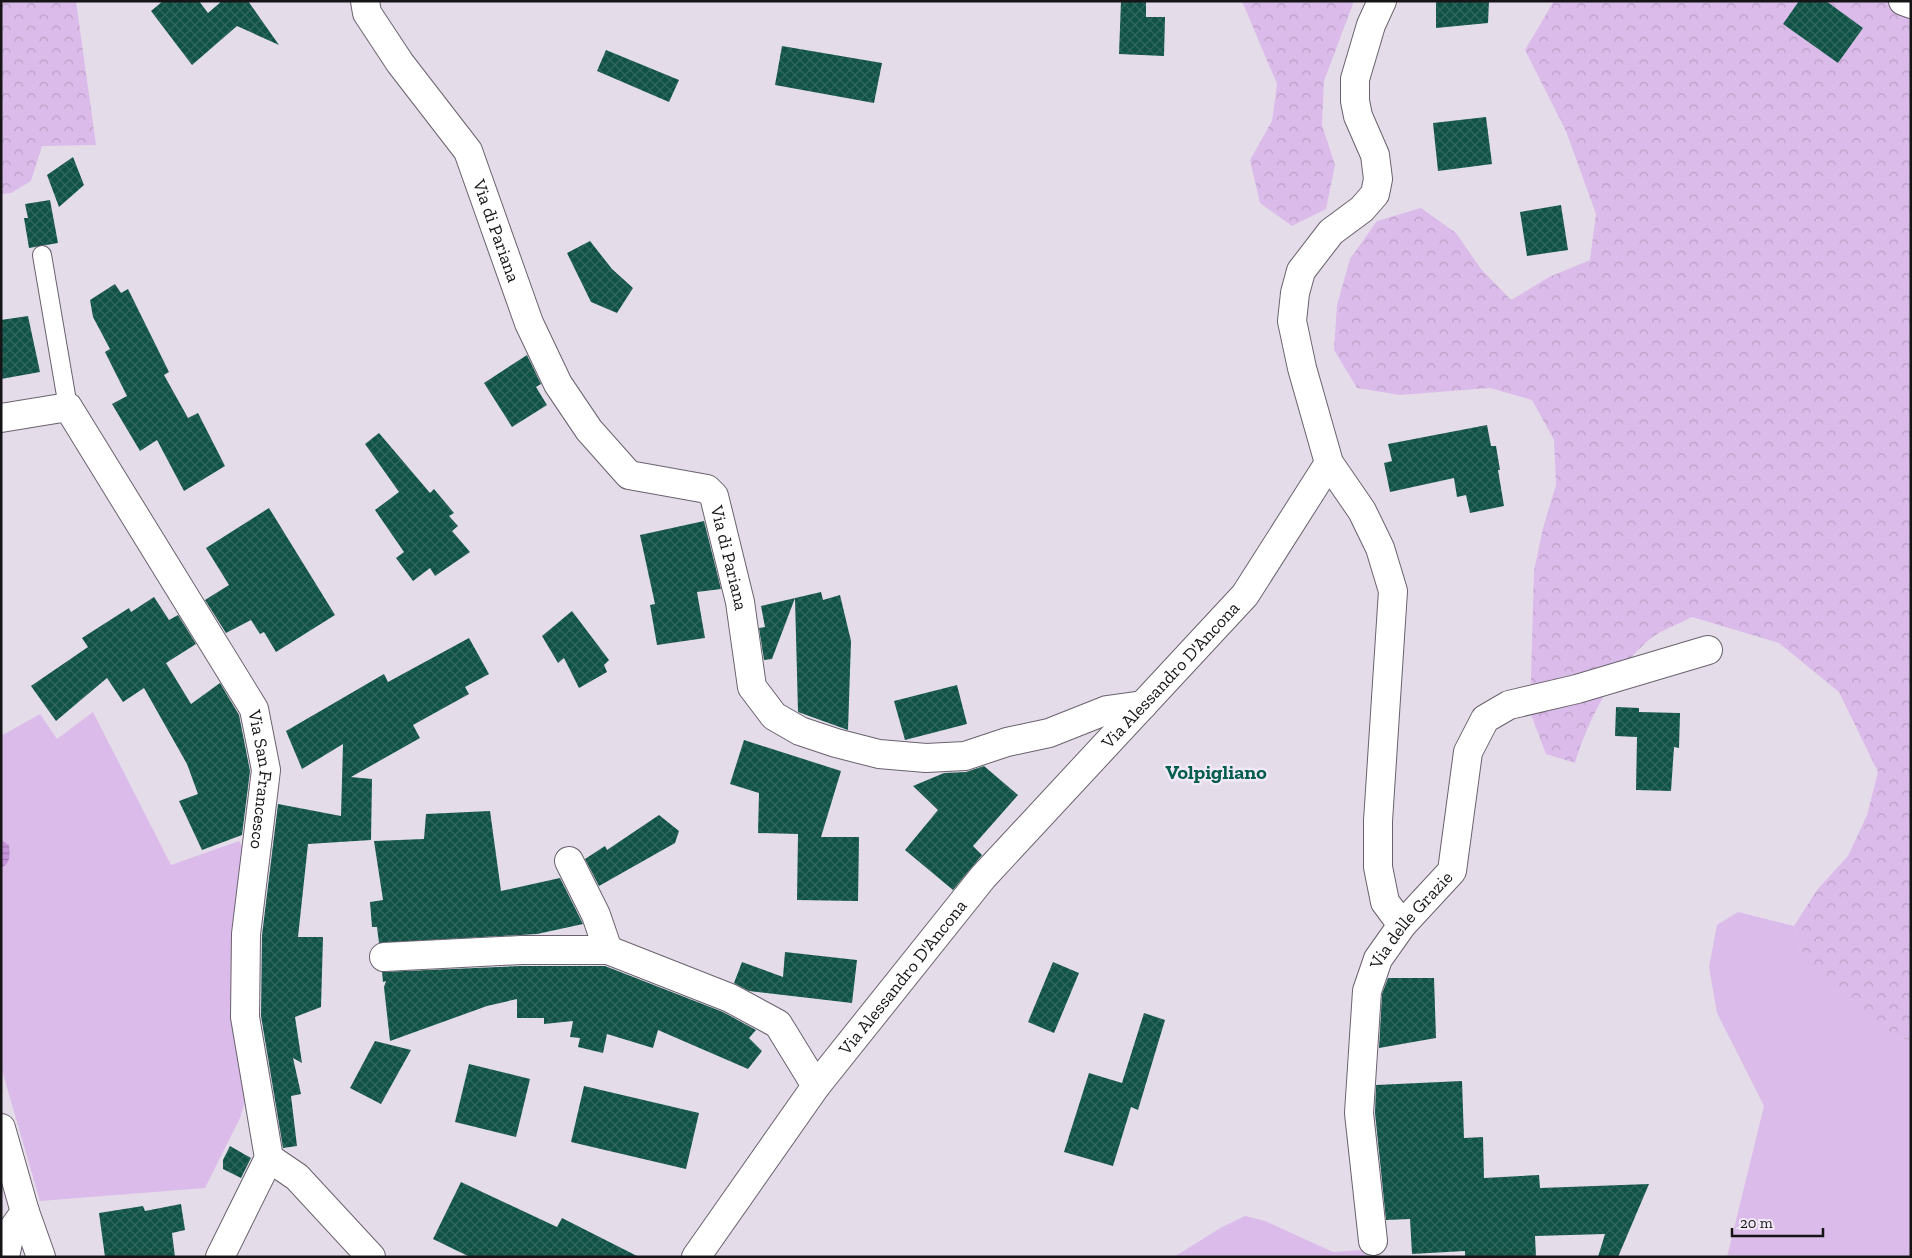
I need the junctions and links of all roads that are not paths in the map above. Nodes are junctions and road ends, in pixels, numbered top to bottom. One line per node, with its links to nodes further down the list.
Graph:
1 (365, 1): 10 (street, Via di Pariana)
2 (1382, 1): 8 (street)
3 (1902, 1): 4 (street)
4 (1911, 4)
5 (42, 255): 6 (lane)
6 (68, 407): 7 (street); 17 (street, Via San Francesco)
7 (1, 418)
8 (1329, 463): 10 (street, Via Alessandro D'Ancona); 12 (street)
9 (1708, 650): 12 (street, Via delle Grazie)
10 (1143, 705): 15 (street, Via Alessandro D'Ancona)
11 (569, 860): 13 (street)
12 (1402, 925): 19 (street, Via delle Grazie)
13 (608, 950): 14 (street); 15 (street)
14 (384, 958)
15 (816, 1086): 24 (street, Via Alessandro D'Ancona)
16 (1, 1128): 18 (street)
17 (269, 1158): 22 (street); 23 (street)
18 (13, 1212): 20 (street); 21 (street)
19 (1373, 1241)
20 (6, 1257)
21 (41, 1257)
22 (220, 1257)
23 (371, 1257)
24 (696, 1257)

